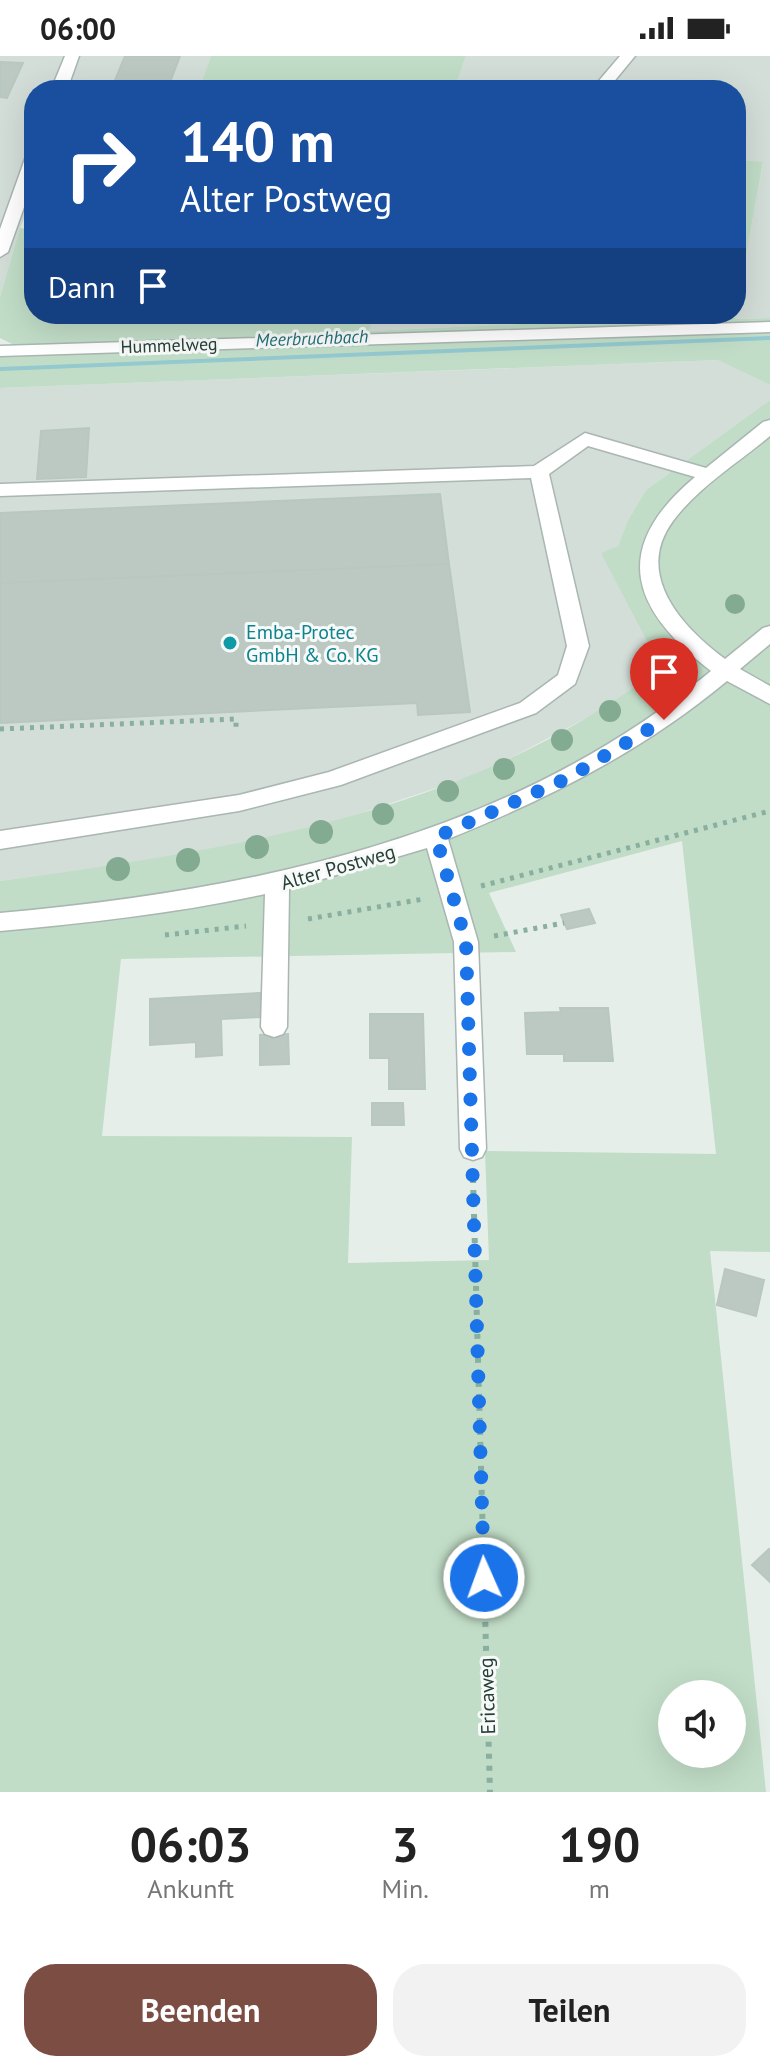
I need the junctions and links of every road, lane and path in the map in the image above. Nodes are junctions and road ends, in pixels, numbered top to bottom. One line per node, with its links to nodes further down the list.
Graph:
1 (72, 56): 3 (street)
2 (628, 56): 4 (street)
3 (63, 80)
4 (608, 80)
5 (24, 184): 6 (street)
6 (0, 252)
7 (507, 324): 9 (street)
8 (770, 327): 9 (street, Hummelweg)
9 (504, 333): 10 (street, Hummelweg)
10 (0, 351)
11 (770, 426): 13 (street)
12 (539, 472): 13 (street); 14 (street); 22 (street)
13 (710, 475): 16 (street)
14 (0, 490)
15 (770, 633): 16 (street, Alter Postweg)
16 (728, 673): 17 (street); 21 (street, Alter Postweg)
17 (770, 696)
18 (236, 728): 19 (path)
19 (0, 729)
20 (770, 811): 24 (path)
21 (436, 837): 23 (street, Alter Postweg); 24 (street)
22 (0, 840)
23 (277, 885): 25 (street, Alter Postweg); 26 (street)
24 (453, 894): 26 (path); 29 (street)
25 (0, 922)
26 (277, 923): 28 (path); 30 (street)
27 (564, 923): 29 (path)
28 (158, 936)
29 (466, 942): 31 (street)
30 (274, 1027)
31 (473, 1149): 32 (path, Ericaweg)
32 (490, 1792)

